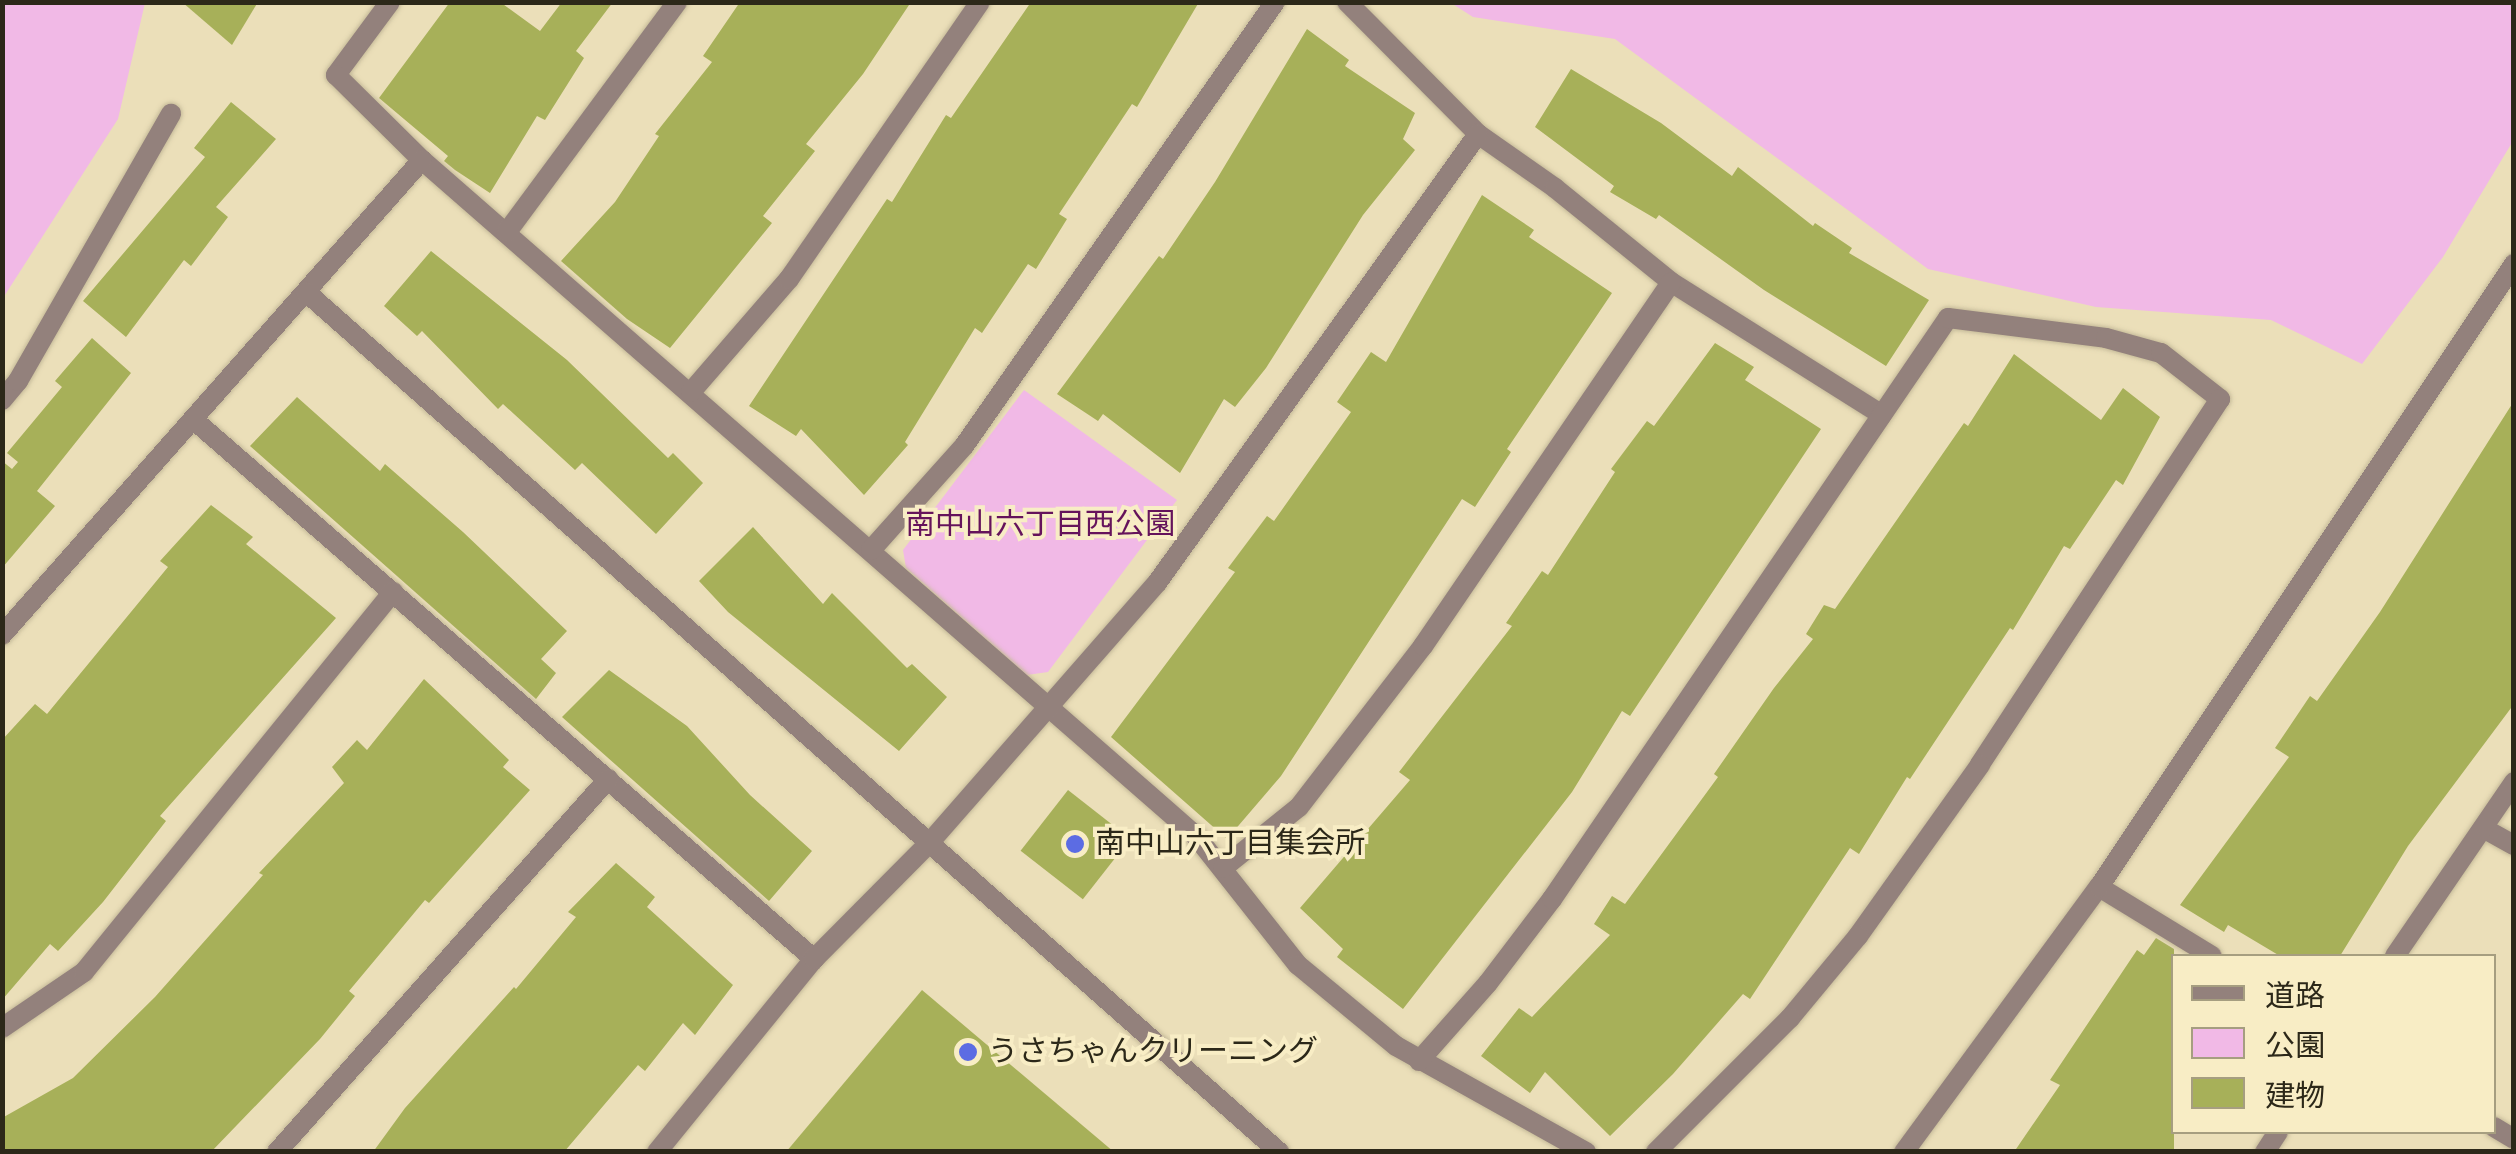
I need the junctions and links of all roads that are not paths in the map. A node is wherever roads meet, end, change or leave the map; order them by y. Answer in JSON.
{"nodes":[{"id":1,"x":390,"y":2,"type":"edge"},
{"id":2,"x":677,"y":2,"type":"edge"},
{"id":3,"x":980,"y":2,"type":"edge"},
{"id":4,"x":1274,"y":2,"type":"edge"},
{"id":5,"x":1346,"y":2,"type":"edge"},
{"id":6,"x":171,"y":114,"type":"dead end"},
{"id":7,"x":1478,"y":134,"type":"junction"},
{"id":8,"x":422,"y":160,"type":"junction"},
{"id":9,"x":507,"y":232,"type":"junction"},
{"id":10,"x":2514,"y":264,"type":"edge"},
{"id":11,"x":1672,"y":282,"type":"junction"},
{"id":12,"x":306,"y":292,"type":"junction"},
{"id":13,"x":691,"y":392,"type":"junction"},
{"id":14,"x":2,"y":400,"type":"edge"},
{"id":15,"x":1882,"y":415,"type":"junction"},
{"id":16,"x":194,"y":420,"type":"junction"},
{"id":17,"x":871,"y":550,"type":"junction"},
{"id":18,"x":393,"y":592,"type":"junction"},
{"id":19,"x":2,"y":634,"type":"edge"},
{"id":20,"x":1050,"y":708,"type":"junction"},
{"id":21,"x":608,"y":779,"type":"junction"},
{"id":22,"x":2514,"y":782,"type":"edge"},
{"id":23,"x":2483,"y":828,"type":"junction"},
{"id":24,"x":930,"y":842,"type":"junction"},
{"id":25,"x":2514,"y":845,"type":"edge"},
{"id":26,"x":1223,"y":868,"type":"junction"},
{"id":27,"x":2099,"y":887,"type":"junction"},
{"id":28,"x":2209,"y":954,"type":"edge"},
{"id":29,"x":2396,"y":954,"type":"edge"},
{"id":30,"x":814,"y":959,"type":"junction"},
{"id":31,"x":2,"y":1028,"type":"edge"},
{"id":32,"x":1419,"y":1061,"type":"junction"},
{"id":33,"x":277,"y":1152,"type":"edge"},
{"id":34,"x":657,"y":1152,"type":"edge"},
{"id":35,"x":1279,"y":1152,"type":"edge"},
{"id":36,"x":1586,"y":1152,"type":"edge"},
{"id":37,"x":1656,"y":1152,"type":"edge"},
{"id":38,"x":1904,"y":1152,"type":"edge"}],
"edges":[{"from":1,"to":8,"type":"street"},
{"from":2,"to":9,"type":"street"},
{"from":3,"to":13,"type":"street"},
{"from":4,"to":17,"type":"street"},
{"from":5,"to":7,"type":"street"},
{"from":6,"to":14,"type":"street"},
{"from":7,"to":11,"type":"street"},
{"from":7,"to":20,"type":"street"},
{"from":8,"to":9,"type":"street"},
{"from":8,"to":12,"type":"street"},
{"from":9,"to":13,"type":"street"},
{"from":10,"to":27,"type":"street"},
{"from":11,"to":15,"type":"street"},
{"from":11,"to":26,"type":"street"},
{"from":12,"to":16,"type":"street"},
{"from":12,"to":24,"type":"street"},
{"from":13,"to":17,"type":"street"},
{"from":15,"to":32,"type":"street"},
{"from":15,"to":37,"type":"street"},
{"from":16,"to":18,"type":"street"},
{"from":16,"to":19,"type":"street"},
{"from":17,"to":20,"type":"street"},
{"from":18,"to":21,"type":"street"},
{"from":18,"to":31,"type":"street"},
{"from":20,"to":24,"type":"street"},
{"from":20,"to":26,"type":"street"},
{"from":21,"to":30,"type":"street"},
{"from":21,"to":33,"type":"street"},
{"from":22,"to":23,"type":"street"},
{"from":23,"to":25,"type":"street"},
{"from":23,"to":29,"type":"street"},
{"from":24,"to":30,"type":"street"},
{"from":24,"to":35,"type":"street"},
{"from":26,"to":32,"type":"street"},
{"from":27,"to":28,"type":"street"},
{"from":27,"to":38,"type":"street"},
{"from":30,"to":34,"type":"street"},
{"from":32,"to":36,"type":"street"}]}
